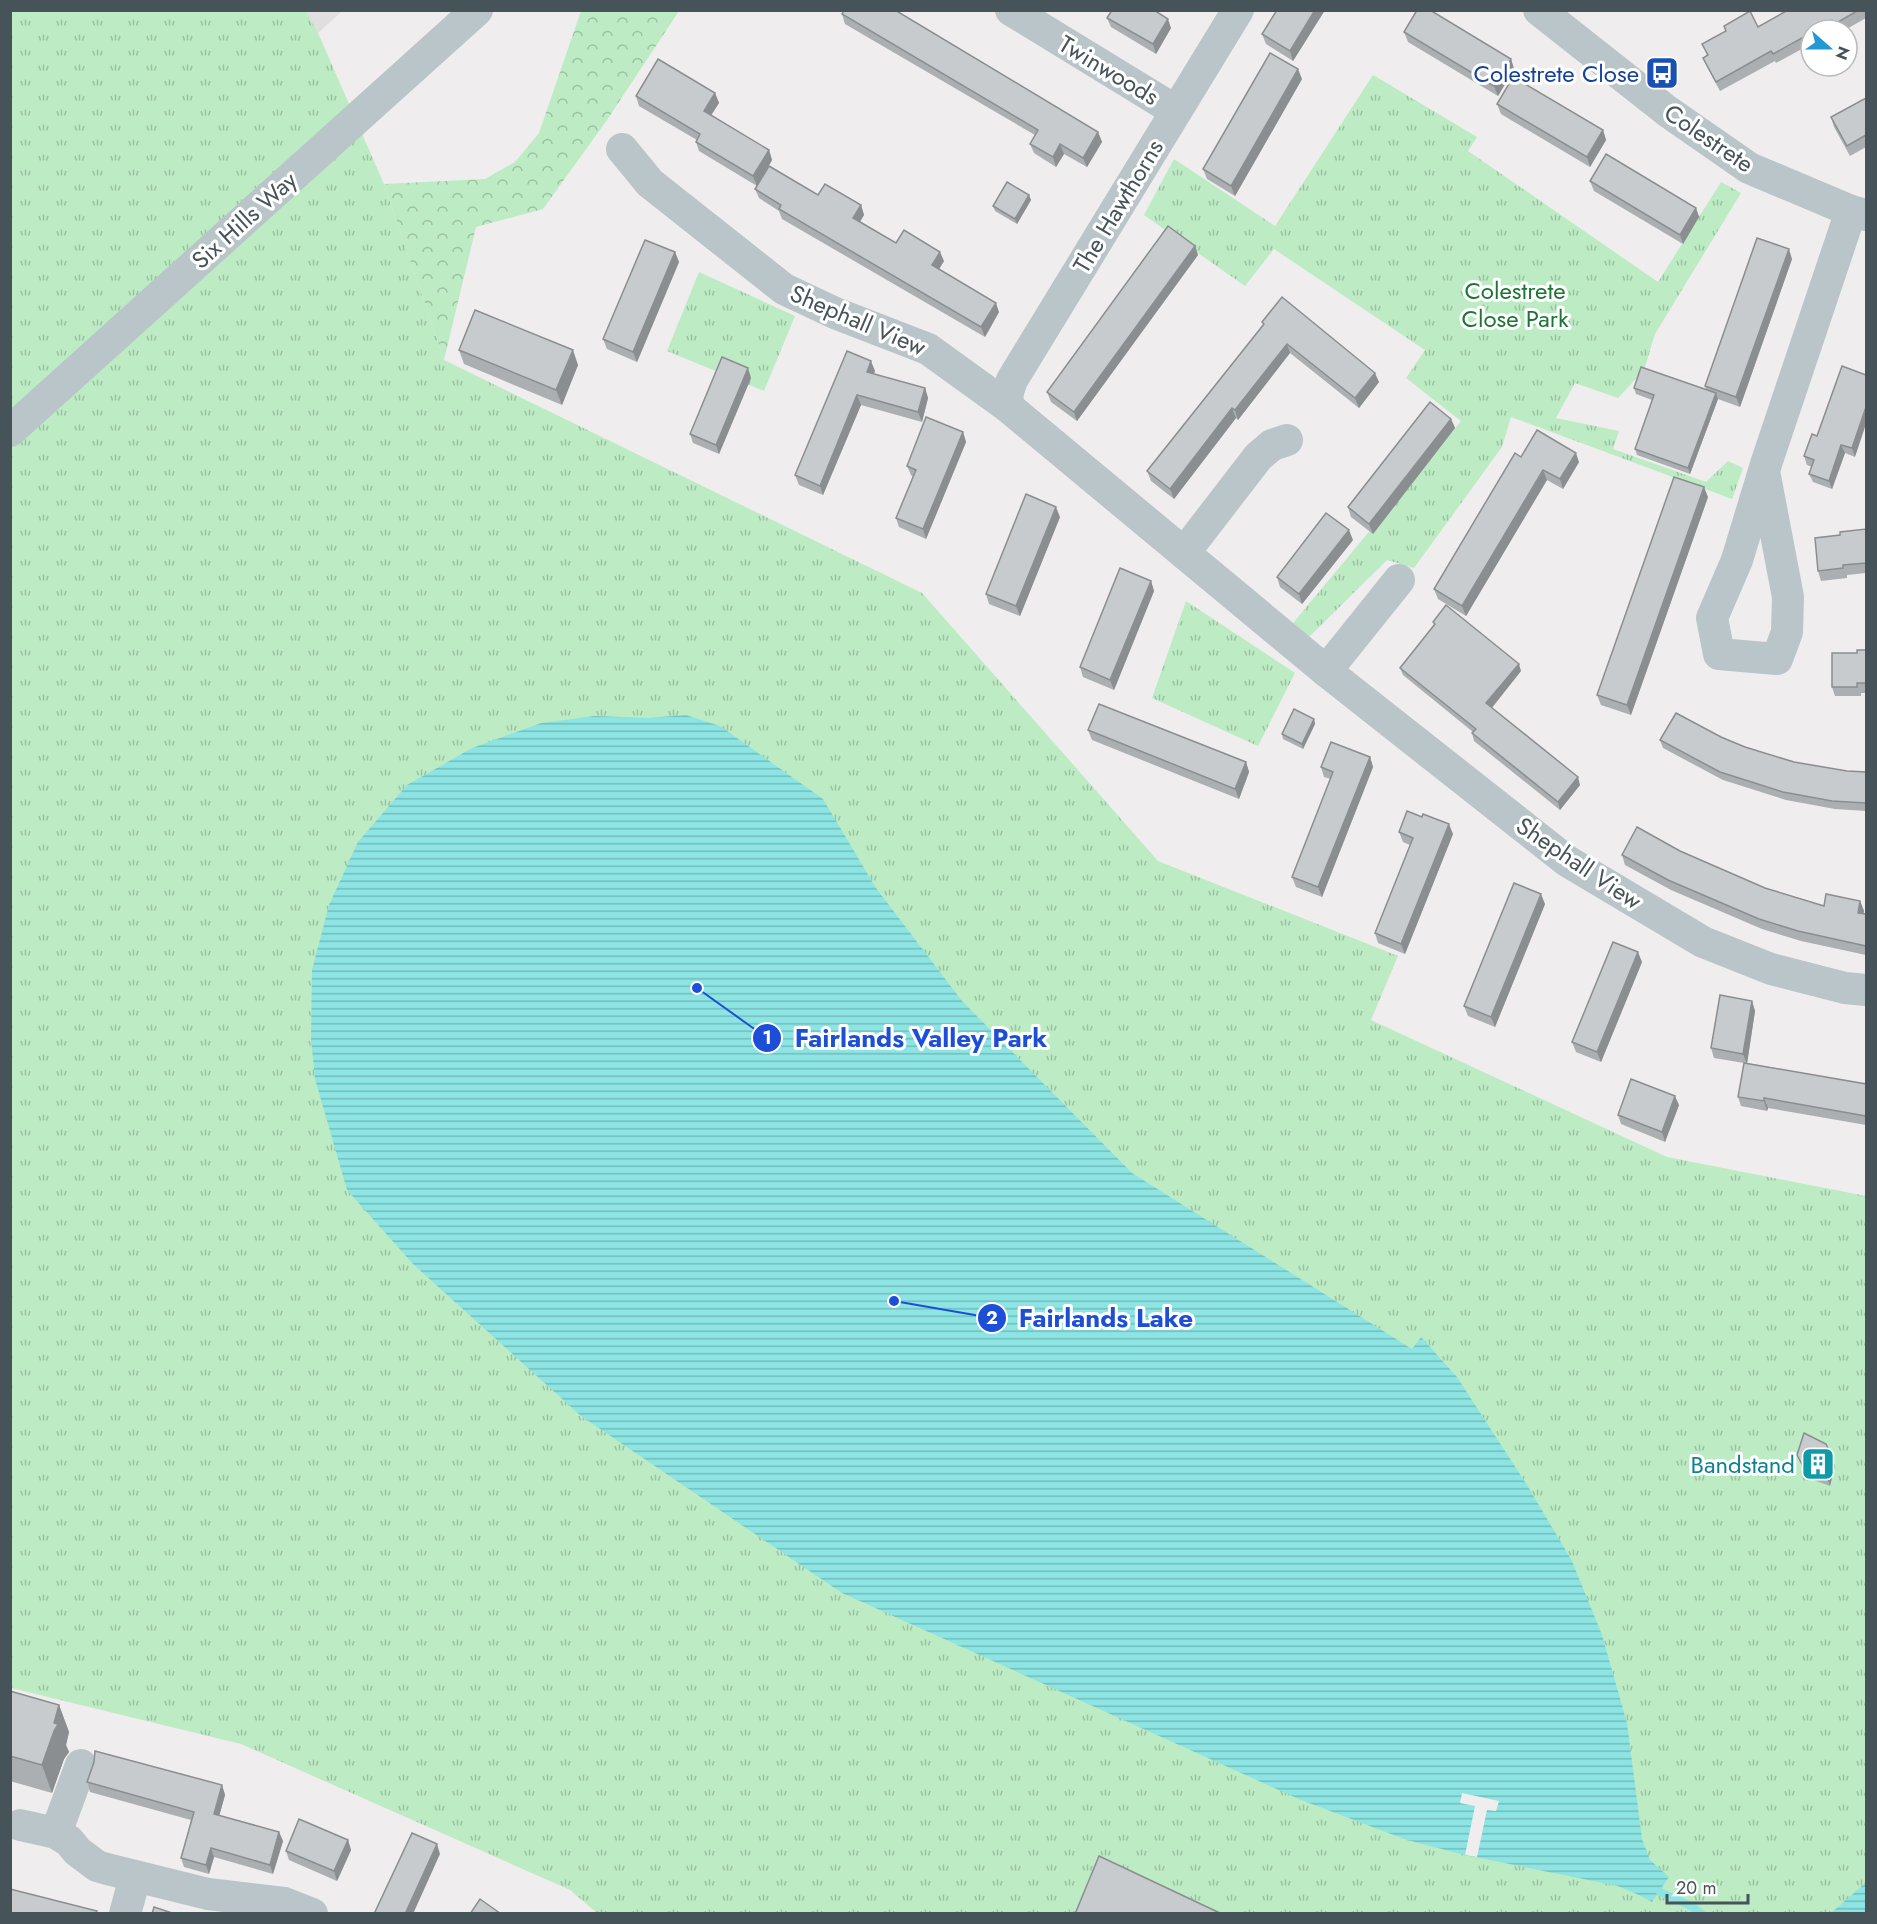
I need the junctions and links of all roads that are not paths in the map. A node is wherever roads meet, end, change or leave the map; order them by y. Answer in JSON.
{"nodes":[{"id":1,"x":477,"y":10,"type":"edge"},
{"id":2,"x":1011,"y":10,"type":"edge"},
{"id":3,"x":1238,"y":10,"type":"edge"},
{"id":4,"x":1539,"y":10,"type":"edge"},
{"id":5,"x":1176,"y":111,"type":"junction"},
{"id":6,"x":622,"y":149,"type":"dead end"},
{"id":7,"x":1859,"y":213,"type":"edge"},
{"id":8,"x":1007,"y":406,"type":"junction"},
{"id":9,"x":10,"y":430,"type":"edge"},
{"id":10,"x":1287,"y":440,"type":"dead end"},
{"id":11,"x":1764,"y":471,"type":"junction"},
{"id":12,"x":1184,"y":553,"type":"junction"},
{"id":13,"x":1399,"y":580,"type":"dead end"},
{"id":14,"x":1326,"y":670,"type":"junction"},
{"id":15,"x":1866,"y":990,"type":"edge"},
{"id":16,"x":81,"y":1765,"type":"dead end"},
{"id":17,"x":20,"y":1825,"type":"dead end"},
{"id":18,"x":56,"y":1833,"type":"junction"},
{"id":19,"x":135,"y":1878,"type":"junction"},
{"id":20,"x":125,"y":1914,"type":"edge"},
{"id":21,"x":312,"y":1914,"type":"edge"}],
"edges":[{"from":1,"to":9,"type":"street","name":"Six Hills Way"},
{"from":2,"to":5,"type":"street","name":"Twinwoods"},
{"from":3,"to":5,"type":"street","name":"The Hawthorns"},
{"from":4,"to":7,"type":"street","name":"Colestrete"},
{"from":5,"to":8,"type":"street","name":"The Hawthorns"},
{"from":6,"to":8,"type":"street","name":"Shephall View"},
{"from":7,"to":11,"type":"street"},
{"from":8,"to":12,"type":"street","name":"Shephall View"},
{"from":10,"to":12,"type":"street"},
{"from":11,"to":11,"type":"street"},
{"from":12,"to":14,"type":"street","name":"Shephall View"},
{"from":13,"to":14,"type":"street"},
{"from":14,"to":15,"type":"street","name":"Shephall View"},
{"from":16,"to":18,"type":"street"},
{"from":17,"to":18,"type":"street"},
{"from":18,"to":19,"type":"street"},
{"from":19,"to":20,"type":"street"},
{"from":19,"to":21,"type":"street"}]}
